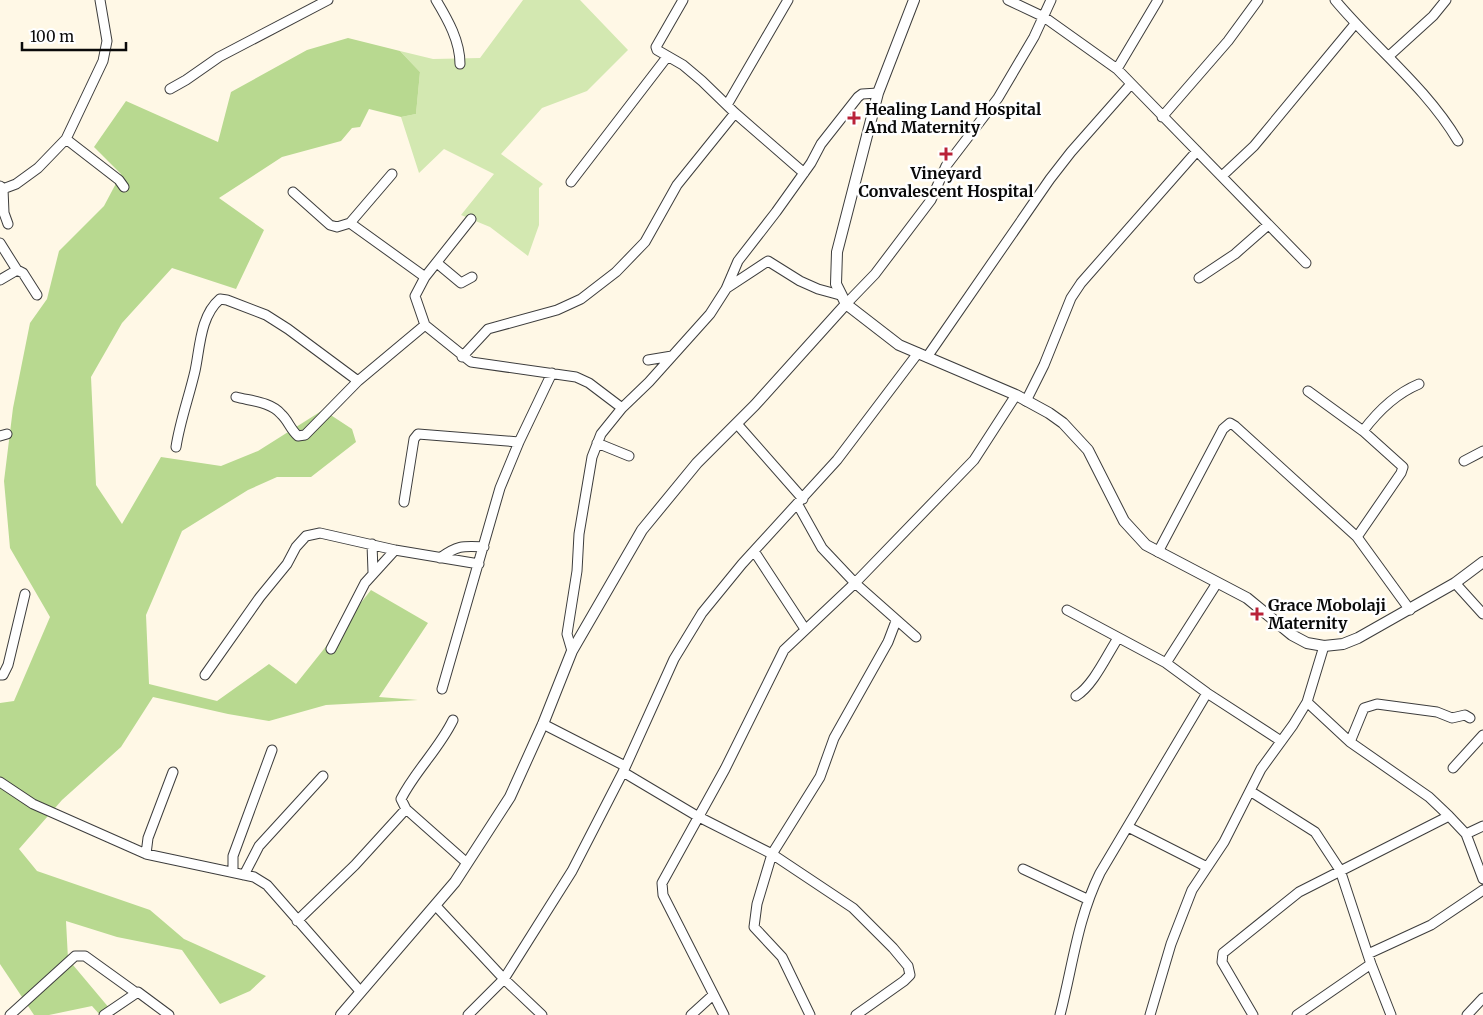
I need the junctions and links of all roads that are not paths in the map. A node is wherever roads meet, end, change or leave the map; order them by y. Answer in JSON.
{"nodes":[{"id":1,"x":100,"y":0,"type":"edge"},
{"id":2,"x":328,"y":0,"type":"edge"},
{"id":3,"x":436,"y":0,"type":"edge"},
{"id":4,"x":683,"y":0,"type":"edge"},
{"id":5,"x":788,"y":0,"type":"edge"},
{"id":6,"x":914,"y":0,"type":"edge"},
{"id":7,"x":1008,"y":0,"type":"edge"},
{"id":8,"x":1051,"y":0,"type":"edge"},
{"id":9,"x":1158,"y":0,"type":"edge"},
{"id":10,"x":1258,"y":0,"type":"edge"},
{"id":11,"x":1335,"y":0,"type":"edge"},
{"id":12,"x":1446,"y":0,"type":"edge"},
{"id":13,"x":1044,"y":17,"type":"junction"},
{"id":14,"x":1355,"y":24,"type":"junction"},
{"id":15,"x":1388,"y":56,"type":"junction"},
{"id":16,"x":667,"y":57,"type":"junction"},
{"id":17,"x":460,"y":64,"type":"dead end"},
{"id":18,"x":1117,"y":69,"type":"junction"},
{"id":19,"x":1131,"y":84,"type":"junction"},
{"id":20,"x":170,"y":89,"type":"dead end"},
{"id":21,"x":878,"y":93,"type":"junction"},
{"id":22,"x":726,"y":105,"type":"junction"},
{"id":23,"x":735,"y":113,"type":"junction"},
{"id":24,"x":1162,"y":117,"type":"junction"},
{"id":25,"x":66,"y":139,"type":"junction"},
{"id":26,"x":1458,"y":142,"type":"dead end"},
{"id":27,"x":1197,"y":151,"type":"junction"},
{"id":28,"x":804,"y":173,"type":"junction"},
{"id":29,"x":392,"y":174,"type":"dead end"},
{"id":30,"x":1222,"y":176,"type":"junction"},
{"id":31,"x":570,"y":182,"type":"dead end"},
{"id":32,"x":124,"y":187,"type":"dead end"},
{"id":33,"x":1,"y":188,"type":"edge"},
{"id":34,"x":293,"y":192,"type":"dead end"},
{"id":35,"x":471,"y":219,"type":"dead end"},
{"id":36,"x":8,"y":224,"type":"dead end"},
{"id":37,"x":350,"y":224,"type":"junction"},
{"id":38,"x":1268,"y":225,"type":"junction"},
{"id":39,"x":0,"y":243,"type":"edge"},
{"id":40,"x":437,"y":263,"type":"junction"},
{"id":41,"x":1306,"y":263,"type":"dead end"},
{"id":42,"x":17,"y":270,"type":"junction"},
{"id":43,"x":425,"y":277,"type":"junction"},
{"id":44,"x":472,"y":277,"type":"dead end"},
{"id":45,"x":1199,"y":278,"type":"dead end"},
{"id":46,"x":0,"y":280,"type":"edge"},
{"id":47,"x":726,"y":289,"type":"junction"},
{"id":48,"x":37,"y":295,"type":"dead end"},
{"id":49,"x":843,"y":300,"type":"junction"},
{"id":50,"x":425,"y":324,"type":"junction"},
{"id":51,"x":923,"y":355,"type":"junction"},
{"id":52,"x":672,"y":356,"type":"junction"},
{"id":53,"x":462,"y":357,"type":"junction"},
{"id":54,"x":648,"y":360,"type":"dead end"},
{"id":55,"x":552,"y":373,"type":"junction"},
{"id":56,"x":358,"y":381,"type":"junction"},
{"id":57,"x":1419,"y":384,"type":"dead end"},
{"id":58,"x":1308,"y":391,"type":"dead end"},
{"id":59,"x":1016,"y":395,"type":"junction"},
{"id":60,"x":236,"y":397,"type":"dead end"},
{"id":61,"x":1026,"y":401,"type":"junction"},
{"id":62,"x":622,"y":408,"type":"junction"},
{"id":63,"x":738,"y":424,"type":"junction"},
{"id":64,"x":1363,"y":431,"type":"junction"},
{"id":65,"x":519,"y":442,"type":"junction"},
{"id":66,"x":597,"y":443,"type":"junction"},
{"id":67,"x":176,"y":447,"type":"dead end"},
{"id":68,"x":1483,"y":451,"type":"edge"},
{"id":69,"x":629,"y":456,"type":"dead end"},
{"id":70,"x":1464,"y":461,"type":"dead end"},
{"id":71,"x":404,"y":502,"type":"dead end"},
{"id":72,"x":801,"y":502,"type":"junction"},
{"id":73,"x":1357,"y":537,"type":"junction"},
{"id":74,"x":372,"y":544,"type":"junction"},
{"id":75,"x":484,"y":547,"type":"junction"},
{"id":76,"x":394,"y":550,"type":"junction"},
{"id":77,"x":754,"y":551,"type":"junction"},
{"id":78,"x":1158,"y":552,"type":"junction"},
{"id":79,"x":440,"y":558,"type":"junction"},
{"id":80,"x":1483,"y":562,"type":"edge"},
{"id":81,"x":479,"y":564,"type":"junction"},
{"id":82,"x":373,"y":572,"type":"junction"},
{"id":83,"x":855,"y":583,"type":"junction"},
{"id":84,"x":1217,"y":583,"type":"junction"},
{"id":85,"x":1455,"y":583,"type":"junction"},
{"id":86,"x":25,"y":594,"type":"dead end"},
{"id":87,"x":1067,"y":610,"type":"dead end"},
{"id":88,"x":1410,"y":610,"type":"junction"},
{"id":89,"x":1483,"y":614,"type":"edge"},
{"id":90,"x":896,"y":621,"type":"junction"},
{"id":91,"x":805,"y":629,"type":"junction"},
{"id":92,"x":916,"y":637,"type":"dead end"},
{"id":93,"x":1118,"y":638,"type":"junction"},
{"id":94,"x":1324,"y":646,"type":"junction"},
{"id":95,"x":330,"y":649,"type":"dead end"},
{"id":96,"x":572,"y":651,"type":"junction"},
{"id":97,"x":1166,"y":663,"type":"junction"},
{"id":98,"x":0,"y":675,"type":"edge"},
{"id":99,"x":205,"y":675,"type":"dead end"},
{"id":100,"x":442,"y":689,"type":"dead end"},
{"id":101,"x":1207,"y":693,"type":"junction"},
{"id":102,"x":1076,"y":696,"type":"dead end"},
{"id":103,"x":1307,"y":702,"type":"junction"},
{"id":104,"x":1470,"y":718,"type":"dead end"},
{"id":105,"x":453,"y":720,"type":"dead end"},
{"id":106,"x":544,"y":724,"type":"junction"},
{"id":107,"x":1483,"y":735,"type":"edge"},
{"id":108,"x":1280,"y":741,"type":"junction"},
{"id":109,"x":1350,"y":742,"type":"junction"},
{"id":110,"x":272,"y":750,"type":"dead end"},
{"id":111,"x":1453,"y":768,"type":"dead end"},
{"id":112,"x":624,"y":769,"type":"junction"},
{"id":113,"x":172,"y":772,"type":"dead end"},
{"id":114,"x":323,"y":776,"type":"dead end"},
{"id":115,"x":0,"y":782,"type":"edge"},
{"id":116,"x":1250,"y":791,"type":"junction"},
{"id":117,"x":406,"y":809,"type":"junction"},
{"id":118,"x":697,"y":816,"type":"junction"},
{"id":119,"x":1449,"y":816,"type":"junction"},
{"id":120,"x":1483,"y":826,"type":"edge"},
{"id":121,"x":1128,"y":827,"type":"junction"},
{"id":122,"x":1466,"y":834,"type":"junction"},
{"id":123,"x":146,"y":854,"type":"junction"},
{"id":124,"x":772,"y":854,"type":"junction"},
{"id":125,"x":467,"y":864,"type":"junction"},
{"id":126,"x":1207,"y":867,"type":"junction"},
{"id":127,"x":1023,"y":869,"type":"dead end"},
{"id":128,"x":1340,"y":870,"type":"junction"},
{"id":129,"x":234,"y":871,"type":"junction"},
{"id":130,"x":244,"y":875,"type":"junction"},
{"id":131,"x":1483,"y":879,"type":"edge"},
{"id":132,"x":1483,"y":890,"type":"edge"},
{"id":133,"x":1088,"y":899,"type":"junction"},
{"id":134,"x":436,"y":906,"type":"junction"},
{"id":135,"x":298,"y":920,"type":"junction"},
{"id":136,"x":1368,"y":954,"type":"junction"},
{"id":137,"x":1371,"y":964,"type":"junction"},
{"id":138,"x":504,"y":979,"type":"junction"},
{"id":139,"x":135,"y":992,"type":"junction"},
{"id":140,"x":360,"y":992,"type":"junction"},
{"id":141,"x":713,"y":995,"type":"junction"},
{"id":142,"x":1483,"y":998,"type":"edge"},
{"id":143,"x":10,"y":1015,"type":"edge"},
{"id":144,"x":104,"y":1015,"type":"edge"},
{"id":145,"x":169,"y":1015,"type":"edge"},
{"id":146,"x":341,"y":1015,"type":"edge"},
{"id":147,"x":468,"y":1015,"type":"edge"},
{"id":148,"x":542,"y":1015,"type":"edge"},
{"id":149,"x":691,"y":1015,"type":"edge"},
{"id":150,"x":724,"y":1015,"type":"edge"},
{"id":151,"x":810,"y":1015,"type":"edge"},
{"id":152,"x":856,"y":1015,"type":"edge"},
{"id":153,"x":1060,"y":1015,"type":"edge"},
{"id":154,"x":1150,"y":1015,"type":"edge"},
{"id":155,"x":1253,"y":1015,"type":"edge"},
{"id":156,"x":1297,"y":1015,"type":"edge"},
{"id":157,"x":1391,"y":1015,"type":"edge"},
{"id":158,"x":1466,"y":1015,"type":"edge"}],
"edges":[{"from":1,"to":25,"type":"street"},
{"from":2,"to":20,"type":"street"},
{"from":3,"to":17,"type":"street"},
{"from":4,"to":16,"type":"street"},
{"from":5,"to":22,"type":"street"},
{"from":6,"to":21,"type":"street"},
{"from":7,"to":13,"type":"street"},
{"from":8,"to":13,"type":"street"},
{"from":9,"to":18,"type":"street"},
{"from":10,"to":24,"type":"street"},
{"from":11,"to":14,"type":"street"},
{"from":12,"to":15,"type":"street"},
{"from":13,"to":18,"type":"street"},
{"from":13,"to":49,"type":"street"},
{"from":14,"to":15,"type":"street"},
{"from":14,"to":30,"type":"street"},
{"from":15,"to":26,"type":"street"},
{"from":16,"to":22,"type":"street"},
{"from":16,"to":31,"type":"street"},
{"from":18,"to":19,"type":"street"},
{"from":19,"to":24,"type":"street"},
{"from":19,"to":51,"type":"street"},
{"from":21,"to":28,"type":"street"},
{"from":21,"to":49,"type":"street"},
{"from":22,"to":23,"type":"street"},
{"from":23,"to":28,"type":"street"},
{"from":23,"to":53,"type":"street"},
{"from":24,"to":27,"type":"street"},
{"from":25,"to":32,"type":"street"},
{"from":25,"to":33,"type":"street"},
{"from":27,"to":30,"type":"street"},
{"from":27,"to":61,"type":"street"},
{"from":28,"to":47,"type":"street"},
{"from":29,"to":37,"type":"street"},
{"from":30,"to":38,"type":"street"},
{"from":33,"to":36,"type":"street"},
{"from":34,"to":37,"type":"street"},
{"from":35,"to":40,"type":"street"},
{"from":37,"to":43,"type":"street"},
{"from":38,"to":41,"type":"street"},
{"from":38,"to":45,"type":"street"},
{"from":39,"to":42,"type":"street"},
{"from":40,"to":43,"type":"street"},
{"from":40,"to":44,"type":"street"},
{"from":42,"to":46,"type":"street"},
{"from":42,"to":48,"type":"street"},
{"from":43,"to":50,"type":"street"},
{"from":47,"to":49,"type":"street"},
{"from":47,"to":52,"type":"street"},
{"from":49,"to":51,"type":"street"},
{"from":49,"to":63,"type":"street"},
{"from":50,"to":53,"type":"street"},
{"from":50,"to":56,"type":"street"},
{"from":51,"to":59,"type":"street"},
{"from":51,"to":72,"type":"street"},
{"from":52,"to":54,"type":"street"},
{"from":52,"to":62,"type":"street"},
{"from":53,"to":55,"type":"street"},
{"from":55,"to":62,"type":"street"},
{"from":55,"to":65,"type":"street"},
{"from":56,"to":60,"type":"street"},
{"from":56,"to":67,"type":"street"},
{"from":57,"to":64,"type":"street"},
{"from":58,"to":64,"type":"street"},
{"from":59,"to":61,"type":"street"},
{"from":59,"to":83,"type":"street"},
{"from":61,"to":78,"type":"street"},
{"from":62,"to":66,"type":"street"},
{"from":63,"to":72,"type":"street"},
{"from":63,"to":96,"type":"street"},
{"from":64,"to":73,"type":"street"},
{"from":65,"to":71,"type":"street"},
{"from":65,"to":75,"type":"street"},
{"from":66,"to":69,"type":"street"},
{"from":66,"to":96,"type":"street"},
{"from":68,"to":70,"type":"street"},
{"from":72,"to":77,"type":"street"},
{"from":72,"to":83,"type":"street"},
{"from":73,"to":78,"type":"street"},
{"from":73,"to":88,"type":"street"},
{"from":74,"to":76,"type":"street"},
{"from":74,"to":82,"type":"street"},
{"from":74,"to":99,"type":"street"},
{"from":75,"to":79,"type":"street"},
{"from":75,"to":81,"type":"street"},
{"from":76,"to":79,"type":"street"},
{"from":76,"to":82,"type":"street"},
{"from":77,"to":91,"type":"street"},
{"from":77,"to":112,"type":"street"},
{"from":78,"to":84,"type":"street"},
{"from":79,"to":81,"type":"street"},
{"from":80,"to":85,"type":"street"},
{"from":81,"to":100,"type":"street"},
{"from":82,"to":95,"type":"street"},
{"from":83,"to":90,"type":"street"},
{"from":83,"to":91,"type":"street"},
{"from":84,"to":94,"type":"street"},
{"from":84,"to":97,"type":"street"},
{"from":85,"to":88,"type":"street"},
{"from":85,"to":89,"type":"street"},
{"from":86,"to":98,"type":"street"},
{"from":87,"to":93,"type":"street"},
{"from":88,"to":94,"type":"street"},
{"from":90,"to":92,"type":"street"},
{"from":90,"to":124,"type":"street"},
{"from":91,"to":118,"type":"street"},
{"from":93,"to":97,"type":"street"},
{"from":93,"to":102,"type":"street"},
{"from":94,"to":103,"type":"street"},
{"from":96,"to":106,"type":"street"},
{"from":97,"to":101,"type":"street"},
{"from":101,"to":108,"type":"street"},
{"from":101,"to":121,"type":"street"},
{"from":103,"to":108,"type":"street"},
{"from":103,"to":109,"type":"street"},
{"from":104,"to":109,"type":"street"},
{"from":105,"to":117,"type":"street"},
{"from":106,"to":112,"type":"street"},
{"from":106,"to":125,"type":"street"},
{"from":107,"to":111,"type":"street"},
{"from":108,"to":116,"type":"street"},
{"from":109,"to":119,"type":"street"},
{"from":110,"to":129,"type":"street"},
{"from":112,"to":118,"type":"street"},
{"from":112,"to":138,"type":"street"},
{"from":113,"to":123,"type":"street"},
{"from":114,"to":130,"type":"street"},
{"from":115,"to":123,"type":"street"},
{"from":116,"to":126,"type":"street"},
{"from":116,"to":128,"type":"street"},
{"from":117,"to":125,"type":"street"},
{"from":117,"to":135,"type":"street"},
{"from":118,"to":124,"type":"street"},
{"from":118,"to":141,"type":"street"},
{"from":119,"to":122,"type":"street"},
{"from":119,"to":128,"type":"street"},
{"from":120,"to":122,"type":"street"},
{"from":121,"to":126,"type":"street"},
{"from":121,"to":133,"type":"street"},
{"from":122,"to":131,"type":"street"},
{"from":123,"to":129,"type":"street"},
{"from":124,"to":151,"type":"street"},
{"from":124,"to":152,"type":"street"},
{"from":125,"to":134,"type":"street"},
{"from":126,"to":154,"type":"street"},
{"from":127,"to":133,"type":"street"},
{"from":128,"to":136,"type":"street"},
{"from":128,"to":155,"type":"street"},
{"from":129,"to":130,"type":"street"},
{"from":130,"to":135,"type":"street"},
{"from":132,"to":136,"type":"street"},
{"from":133,"to":153,"type":"street"},
{"from":134,"to":138,"type":"street"},
{"from":134,"to":140,"type":"street"},
{"from":135,"to":140,"type":"street"},
{"from":136,"to":137,"type":"street"},
{"from":137,"to":156,"type":"street"},
{"from":137,"to":157,"type":"street"},
{"from":138,"to":147,"type":"street"},
{"from":138,"to":148,"type":"street"},
{"from":139,"to":143,"type":"street"},
{"from":139,"to":144,"type":"street"},
{"from":139,"to":145,"type":"street"},
{"from":140,"to":146,"type":"street"},
{"from":141,"to":149,"type":"street"},
{"from":141,"to":150,"type":"street"},
{"from":142,"to":158,"type":"street"}]}
